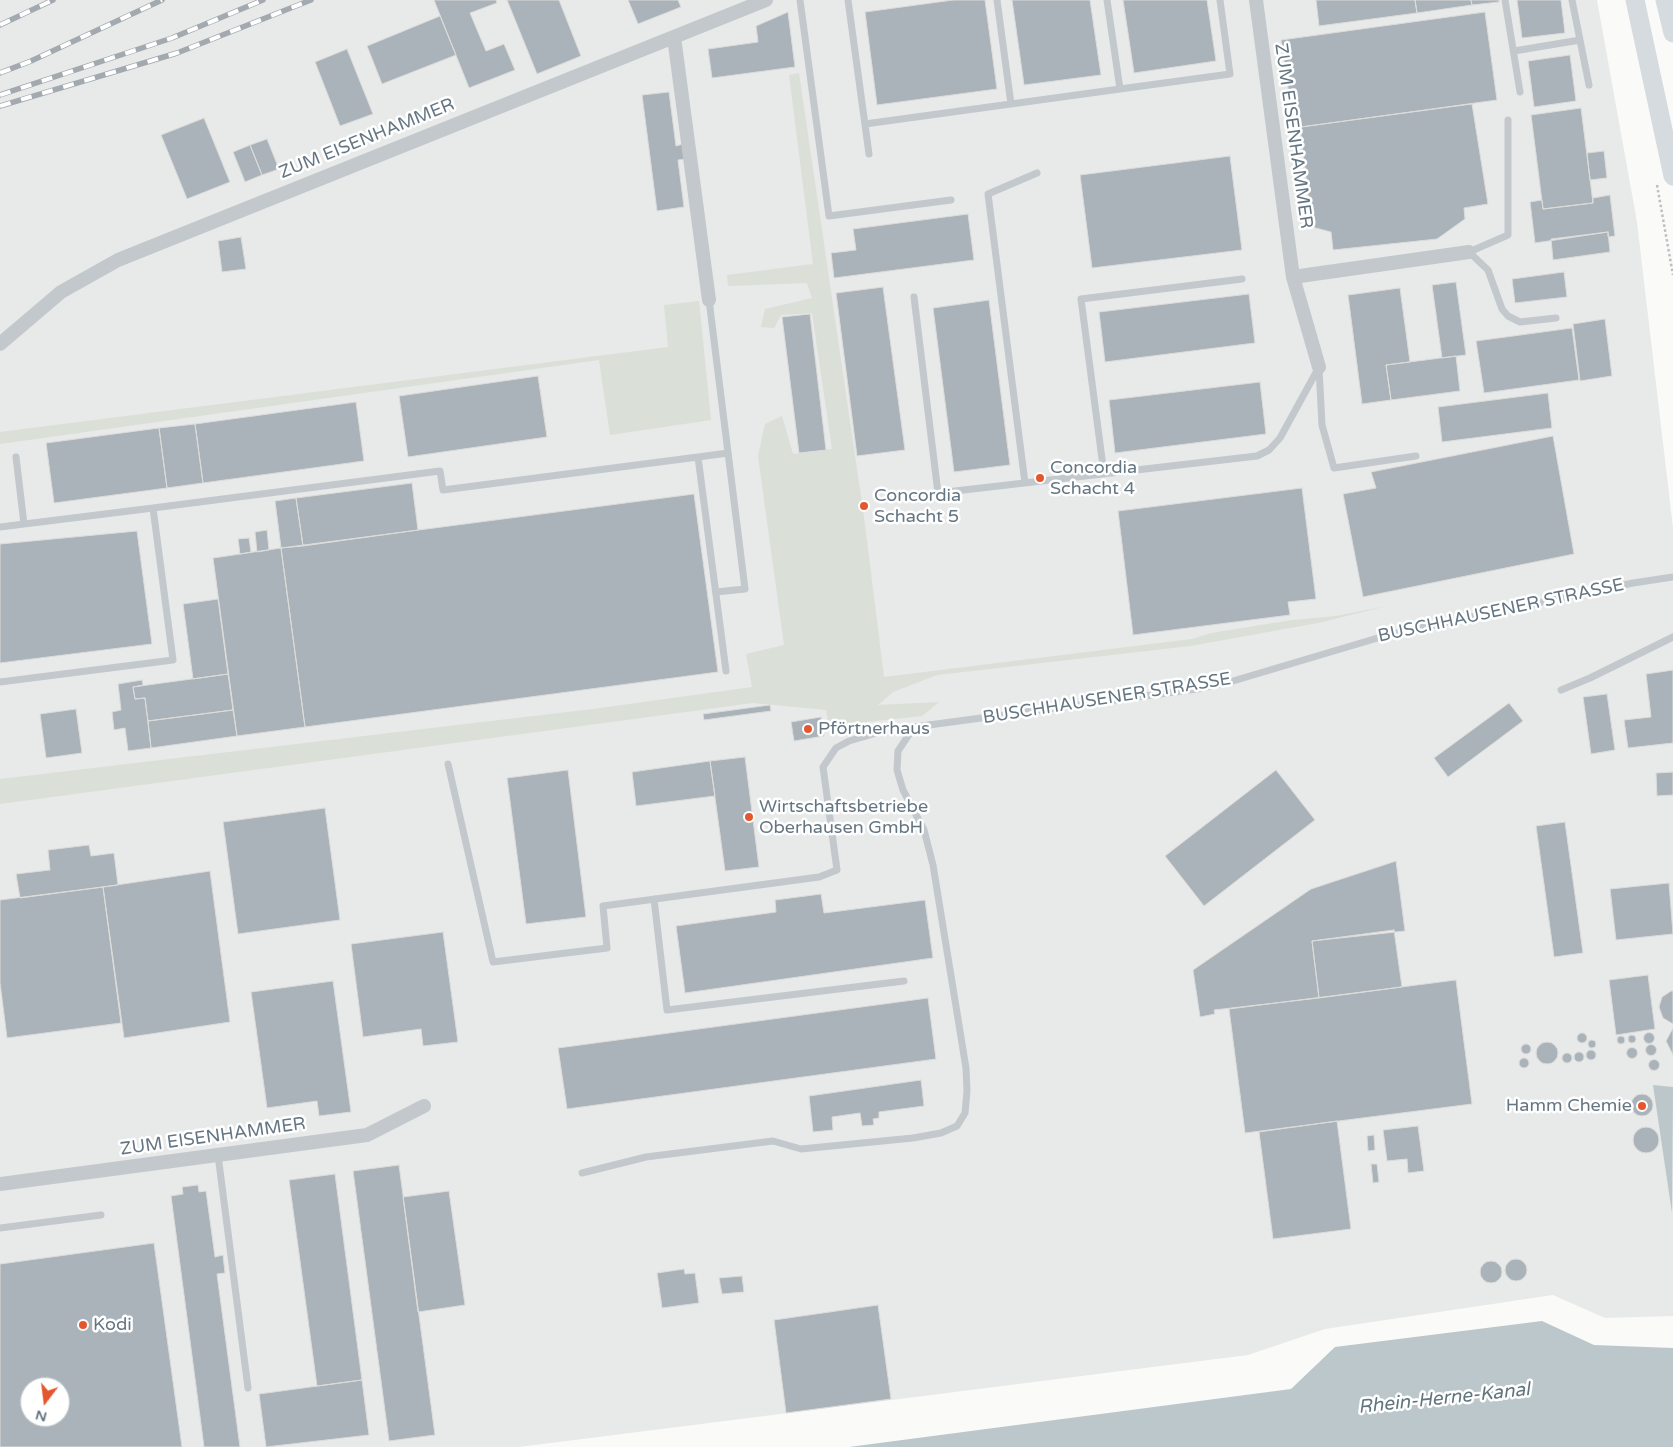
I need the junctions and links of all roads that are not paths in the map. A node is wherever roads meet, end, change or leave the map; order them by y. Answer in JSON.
{"nodes":[{"id":1,"x":766,"y":0,"type":"edge"},
{"id":2,"x":800,"y":0,"type":"edge"},
{"id":3,"x":848,"y":0,"type":"edge"},
{"id":4,"x":997,"y":0,"type":"edge"},
{"id":5,"x":1107,"y":0,"type":"edge"},
{"id":6,"x":1220,"y":0,"type":"edge"},
{"id":7,"x":1256,"y":0,"type":"edge"},
{"id":8,"x":1505,"y":0,"type":"edge"},
{"id":9,"x":1572,"y":0,"type":"edge"},
{"id":10,"x":1635,"y":0,"type":"edge"},
{"id":11,"x":1665,"y":0,"type":"edge"},
{"id":12,"x":1673,"y":33,"type":"edge"},
{"id":13,"x":674,"y":37,"type":"junction"},
{"id":14,"x":1580,"y":40,"type":"junction"},
{"id":15,"x":1514,"y":51,"type":"junction"},
{"id":16,"x":1589,"y":85,"type":"dead end"},
{"id":17,"x":1120,"y":89,"type":"junction"},
{"id":18,"x":1520,"y":92,"type":"dead end"},
{"id":19,"x":1011,"y":104,"type":"junction"},
{"id":20,"x":1508,"y":120,"type":"dead end"},
{"id":21,"x":865,"y":124,"type":"junction"},
{"id":22,"x":869,"y":154,"type":"dead end"},
{"id":23,"x":1037,"y":173,"type":"dead end"},
{"id":24,"x":1673,"y":176,"type":"edge"},
{"id":25,"x":951,"y":200,"type":"dead end"},
{"id":26,"x":1469,"y":252,"type":"junction"},
{"id":27,"x":1293,"y":277,"type":"junction"},
{"id":28,"x":1242,"y":279,"type":"dead end"},
{"id":29,"x":914,"y":297,"type":"dead end"},
{"id":30,"x":709,"y":300,"type":"joint"},
{"id":31,"x":1556,"y":318,"type":"dead end"},
{"id":32,"x":0,"y":344,"type":"edge"},
{"id":33,"x":1319,"y":367,"type":"junction"},
{"id":34,"x":728,"y":453,"type":"junction"},
{"id":35,"x":1416,"y":456,"type":"dead end"},
{"id":36,"x":16,"y":457,"type":"dead end"},
{"id":37,"x":698,"y":457,"type":"junction"},
{"id":38,"x":1104,"y":474,"type":"junction"},
{"id":39,"x":1025,"y":483,"type":"junction"},
{"id":40,"x":153,"y":508,"type":"junction"},
{"id":41,"x":24,"y":524,"type":"junction"},
{"id":42,"x":0,"y":527,"type":"edge"},
{"id":43,"x":1673,"y":577,"type":"edge"},
{"id":44,"x":716,"y":592,"type":"junction"},
{"id":45,"x":1673,"y":637,"type":"edge"},
{"id":46,"x":726,"y":672,"type":"dead end"},
{"id":47,"x":0,"y":682,"type":"edge"},
{"id":48,"x":1561,"y":690,"type":"dead end"},
{"id":49,"x":914,"y":727,"type":"junction"},
{"id":50,"x":448,"y":764,"type":"dead end"},
{"id":51,"x":654,"y":900,"type":"junction"},
{"id":52,"x":904,"y":980,"type":"dead end"},
{"id":53,"x":424,"y":1106,"type":"dead end"},
{"id":54,"x":218,"y":1155,"type":"junction"},
{"id":55,"x":582,"y":1173,"type":"dead end"},
{"id":56,"x":0,"y":1184,"type":"edge"},
{"id":57,"x":101,"y":1215,"type":"dead end"},
{"id":58,"x":0,"y":1228,"type":"edge"},
{"id":59,"x":248,"y":1388,"type":"dead end"}],
"edges":[{"from":1,"to":13,"type":"street","name":"ZUM EISENHAMMER"},
{"from":2,"to":25,"type":"lane"},
{"from":3,"to":21,"type":"lane"},
{"from":4,"to":19,"type":"lane"},
{"from":5,"to":17,"type":"lane"},
{"from":6,"to":17,"type":"lane"},
{"from":7,"to":27,"type":"street","name":"ZUM EISENHAMMER"},
{"from":8,"to":15,"type":"lane"},
{"from":9,"to":14,"type":"lane"},
{"from":10,"to":24,"type":"main road"},
{"from":11,"to":12,"type":"main road"},
{"from":13,"to":30,"type":"street"},
{"from":13,"to":32,"type":"street","name":"ZUM EISENHAMMER"},
{"from":14,"to":15,"type":"lane"},
{"from":14,"to":16,"type":"lane"},
{"from":15,"to":18,"type":"lane"},
{"from":17,"to":19,"type":"lane"},
{"from":19,"to":21,"type":"lane"},
{"from":20,"to":26,"type":"lane"},
{"from":21,"to":22,"type":"lane"},
{"from":23,"to":39,"type":"lane"},
{"from":26,"to":27,"type":"street"},
{"from":26,"to":31,"type":"lane"},
{"from":27,"to":33,"type":"street","name":"ZUM EISENHAMMER"},
{"from":28,"to":38,"type":"lane"},
{"from":29,"to":39,"type":"lane"},
{"from":30,"to":34,"type":"lane"},
{"from":33,"to":35,"type":"lane"},
{"from":33,"to":38,"type":"lane"},
{"from":34,"to":37,"type":"lane"},
{"from":34,"to":44,"type":"lane"},
{"from":36,"to":41,"type":"lane"},
{"from":37,"to":40,"type":"lane"},
{"from":37,"to":44,"type":"lane"},
{"from":38,"to":39,"type":"lane"},
{"from":40,"to":41,"type":"lane"},
{"from":40,"to":47,"type":"lane"},
{"from":41,"to":42,"type":"lane"},
{"from":43,"to":49,"type":"lane","name":"BUSCHHAUSENER STRASSE"},
{"from":44,"to":46,"type":"lane"},
{"from":45,"to":48,"type":"lane"},
{"from":49,"to":51,"type":"lane","name":"BUSCHHAUSENER STRASSE"},
{"from":49,"to":55,"type":"lane"},
{"from":50,"to":51,"type":"lane"},
{"from":51,"to":52,"type":"lane"},
{"from":53,"to":54,"type":"street","name":"ZUM EISENHAMMER"},
{"from":54,"to":56,"type":"street","name":"ZUM EISENHAMMER"},
{"from":54,"to":59,"type":"lane"},
{"from":57,"to":58,"type":"lane"}]}
